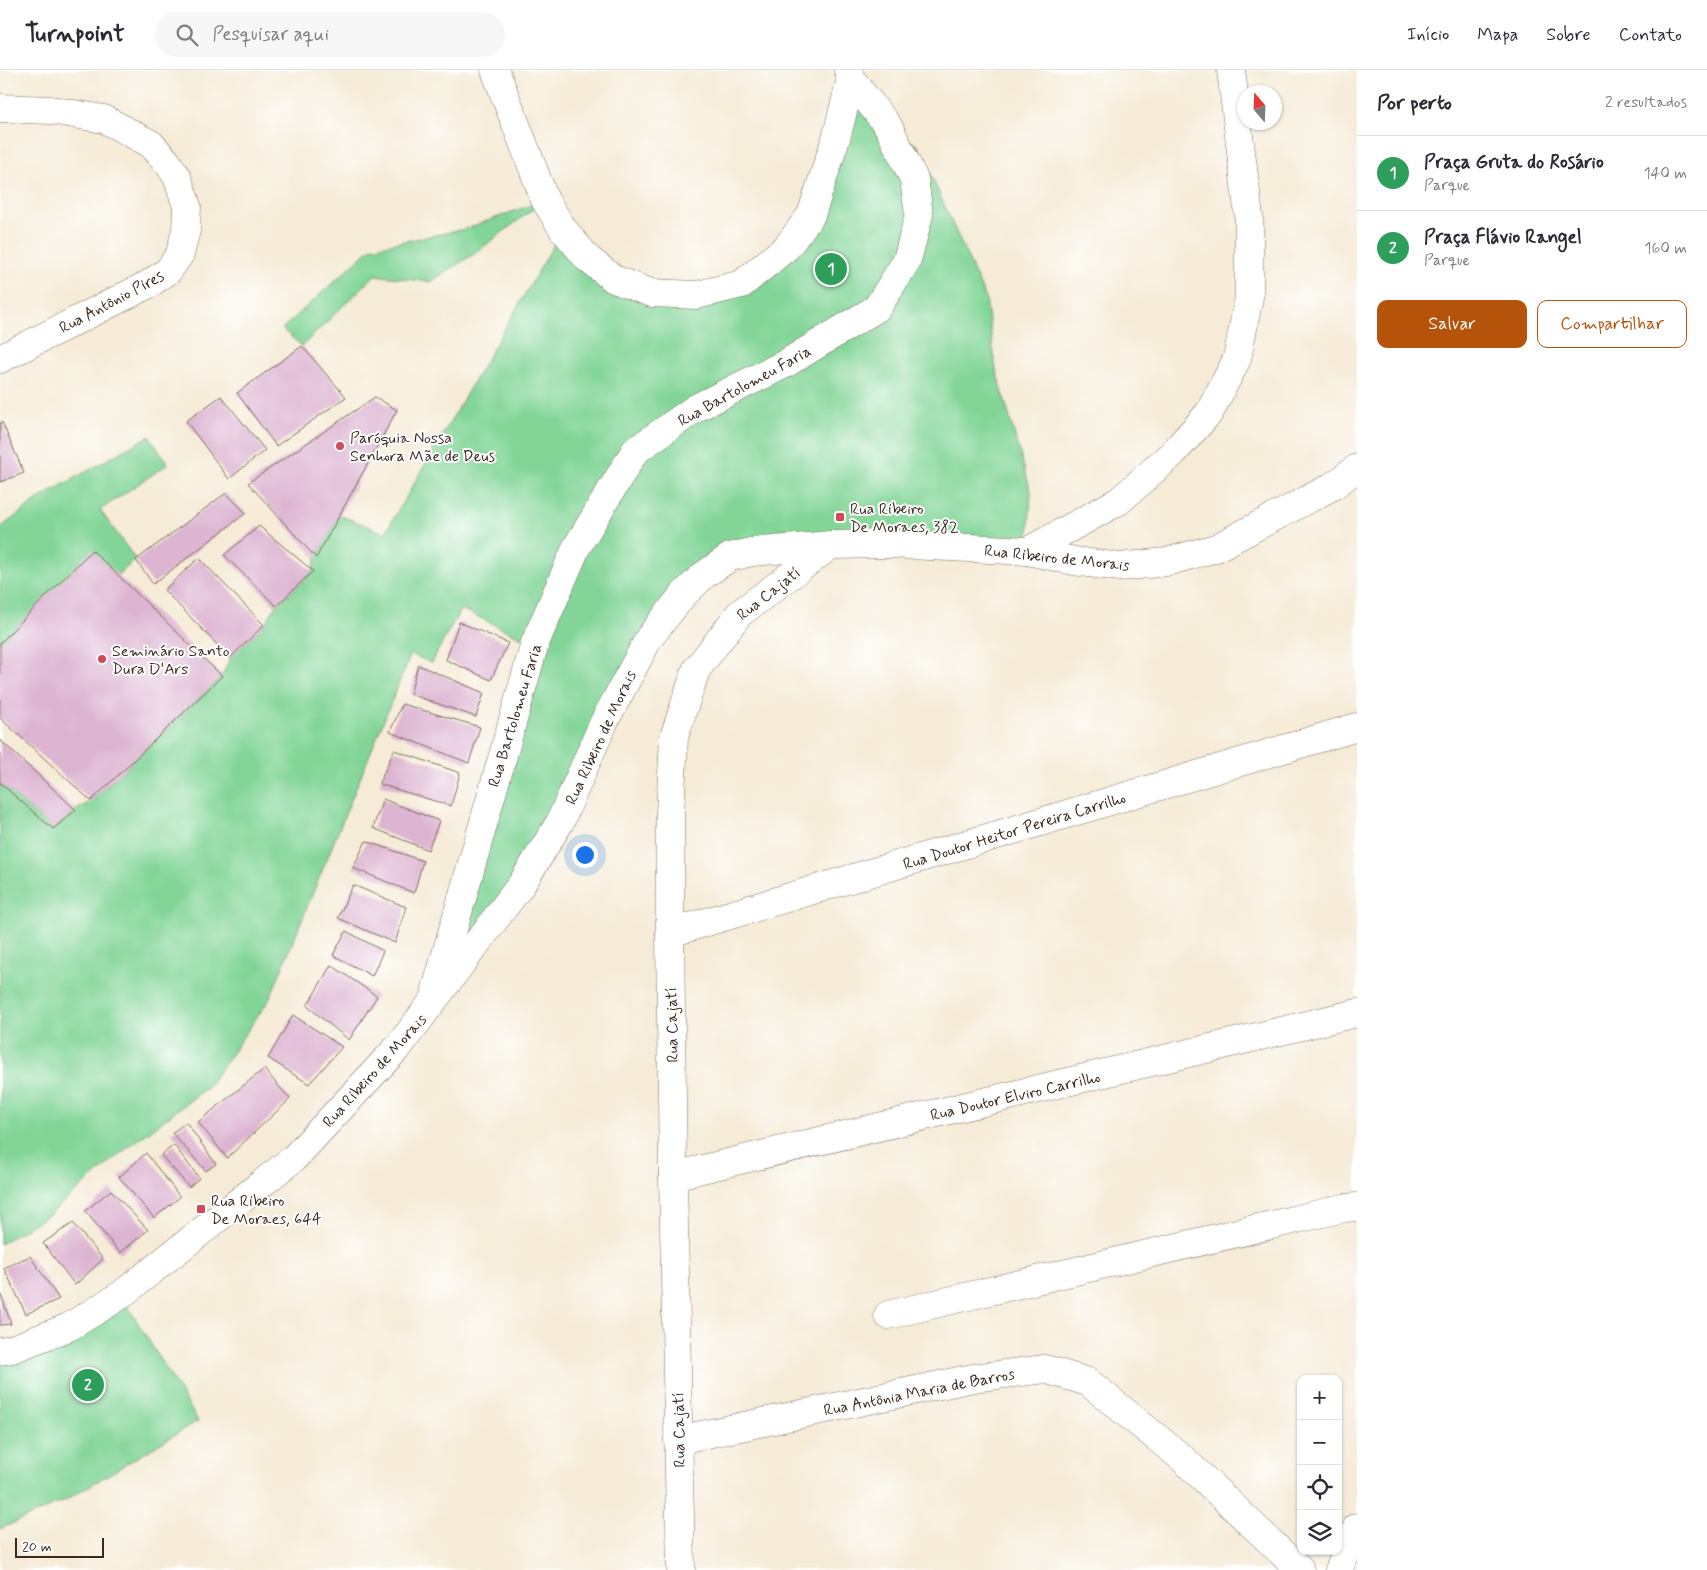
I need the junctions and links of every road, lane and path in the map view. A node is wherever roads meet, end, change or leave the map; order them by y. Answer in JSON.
{"nodes":[{"id":1,"x":495,"y":70,"type":"edge"},
{"id":2,"x":1231,"y":70,"type":"edge"},
{"id":3,"x":849,"y":75,"type":"edge"},
{"id":4,"x":0,"y":108,"type":"edge"},
{"id":5,"x":0,"y":359,"type":"edge"},
{"id":6,"x":1357,"y":468,"type":"edge"},
{"id":7,"x":831,"y":545,"type":"junction"},
{"id":8,"x":1028,"y":551,"type":"junction"},
{"id":9,"x":1357,"y":727,"type":"edge"},
{"id":10,"x":670,"y":933,"type":"junction"},
{"id":11,"x":431,"y":1005,"type":"junction"},
{"id":12,"x":1357,"y":1013,"type":"edge"},
{"id":13,"x":673,"y":1176,"type":"junction"},
{"id":14,"x":1357,"y":1207,"type":"edge"},
{"id":15,"x":888,"y":1315,"type":"dead end"},
{"id":16,"x":0,"y":1351,"type":"edge"},
{"id":17,"x":678,"y":1440,"type":"junction"},
{"id":18,"x":1357,"y":1526,"type":"edge"},
{"id":19,"x":681,"y":1570,"type":"edge"},
{"id":20,"x":1300,"y":1570,"type":"edge"},
{"id":21,"x":1339,"y":1570,"type":"edge"}],
"edges":[{"from":1,"to":3,"type":"street"},
{"from":2,"to":8,"type":"street"},
{"from":3,"to":11,"type":"street","name":"Rua Bartolomeu Faria"},
{"from":4,"to":5,"type":"street","name":"Rua Antônio Pires"},
{"from":6,"to":8,"type":"street","name":"Rua Ribeiro de Morais"},
{"from":7,"to":8,"type":"street","name":"Rua Ribeiro de Morais"},
{"from":7,"to":10,"type":"street","name":"Rua Cajatí"},
{"from":7,"to":11,"type":"street","name":"Rua Ribeiro de Morais"},
{"from":9,"to":10,"type":"street","name":"Rua Doutor Heitor Pereira Carrilho"},
{"from":10,"to":13,"type":"street","name":"Rua Cajatí"},
{"from":11,"to":16,"type":"street","name":"Rua Ribeiro de Morais"},
{"from":12,"to":13,"type":"street","name":"Rua Doutor Elviro Carrilho"},
{"from":13,"to":17,"type":"street","name":"Rua Cajatí"},
{"from":14,"to":15,"type":"street"},
{"from":17,"to":19,"type":"street","name":"Rua Cajatí"},
{"from":17,"to":20,"type":"street","name":"Rua Antônia Maria de Barros"},
{"from":18,"to":21,"type":"street"}]}
